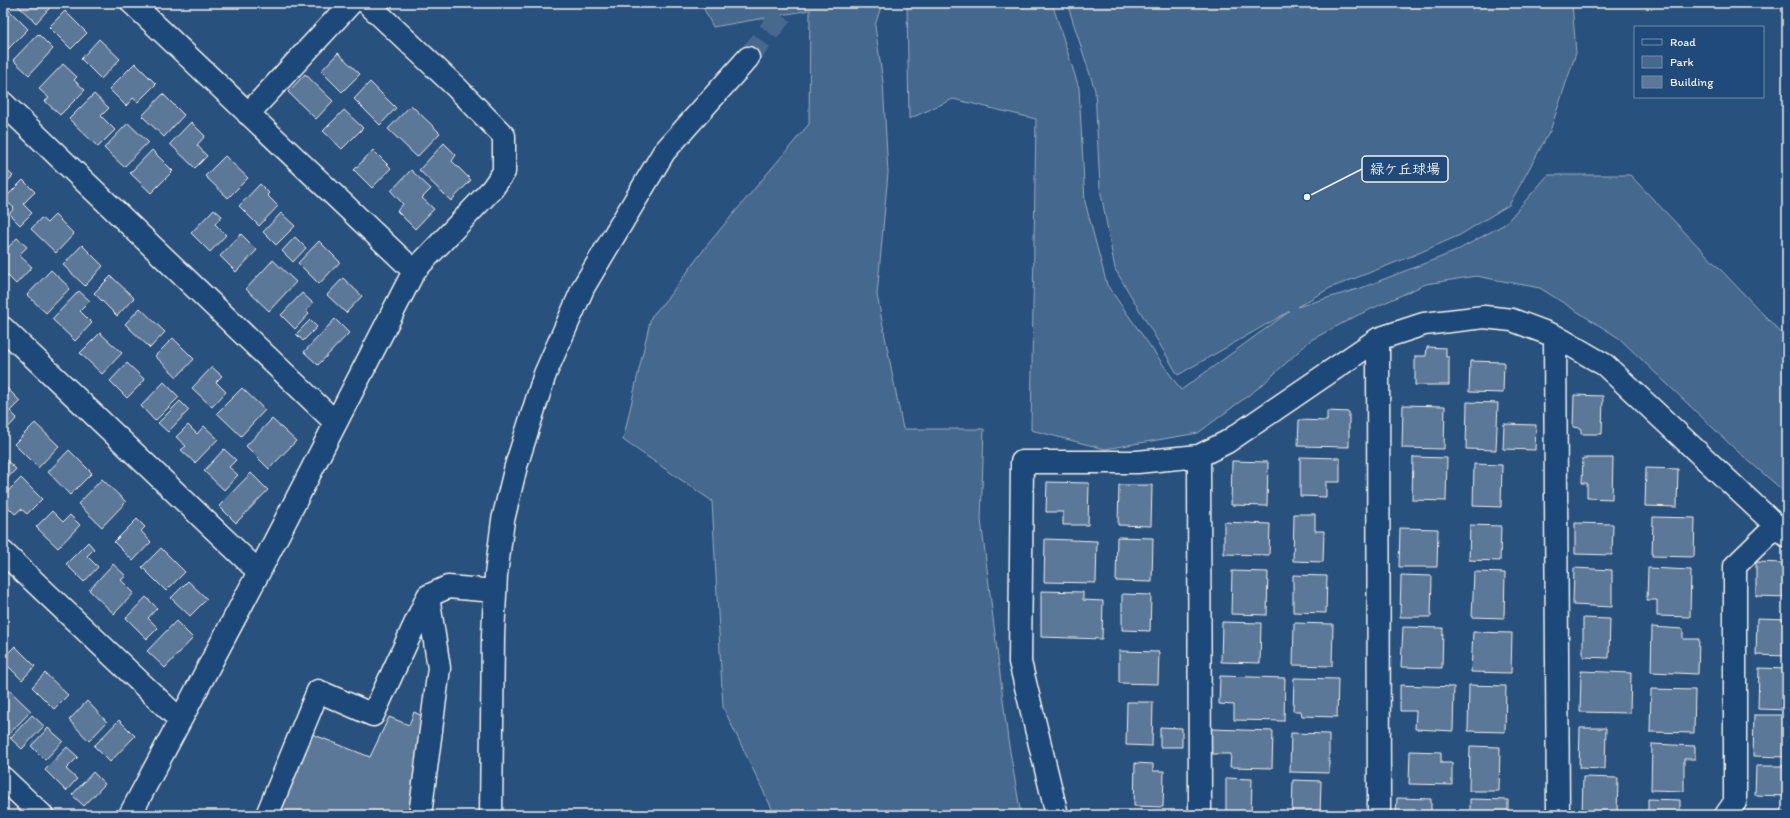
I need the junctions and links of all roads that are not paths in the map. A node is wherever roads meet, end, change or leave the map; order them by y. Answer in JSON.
{"nodes":[{"id":1,"x":132,"y":3,"type":"edge"},
{"id":2,"x":351,"y":3,"type":"edge"},
{"id":3,"x":367,"y":3,"type":"edge"},
{"id":4,"x":748,"y":58,"type":"tunnel mouth"},
{"id":5,"x":3,"y":103,"type":"edge"},
{"id":6,"x":248,"y":114,"type":"junction"},
{"id":7,"x":414,"y":271,"type":"junction"},
{"id":8,"x":3,"y":328,"type":"edge"},
{"id":9,"x":1555,"y":336,"type":"junction"},
{"id":10,"x":1378,"y":339,"type":"junction"},
{"id":11,"x":335,"y":422,"type":"junction"},
{"id":12,"x":1199,"y":456,"type":"junction"},
{"id":13,"x":1782,"y":531,"type":"edge"},
{"id":14,"x":3,"y":552,"type":"edge"},
{"id":15,"x":259,"y":572,"type":"junction"},
{"id":16,"x":495,"y":591,"type":"junction"},
{"id":17,"x":428,"y":596,"type":"junction"},
{"id":18,"x":180,"y":720,"type":"junction"},
{"id":19,"x":3,"y":778,"type":"edge"},
{"id":20,"x":42,"y":815,"type":"edge"},
{"id":21,"x":130,"y":815,"type":"edge"},
{"id":22,"x":267,"y":815,"type":"edge"},
{"id":23,"x":420,"y":815,"type":"edge"},
{"id":24,"x":491,"y":815,"type":"edge"},
{"id":25,"x":1057,"y":815,"type":"edge"},
{"id":26,"x":1200,"y":815,"type":"edge"},
{"id":27,"x":1379,"y":815,"type":"edge"},
{"id":28,"x":1558,"y":815,"type":"edge"},
{"id":29,"x":1726,"y":815,"type":"edge"}],
"edges":[{"from":1,"to":6,"type":"street"},
{"from":2,"to":6,"type":"street"},
{"from":3,"to":7,"type":"street"},
{"from":4,"to":16,"type":"street"},
{"from":5,"to":11,"type":"street"},
{"from":6,"to":7,"type":"street"},
{"from":7,"to":11,"type":"street"},
{"from":8,"to":15,"type":"street"},
{"from":9,"to":10,"type":"street"},
{"from":9,"to":13,"type":"street"},
{"from":9,"to":28,"type":"street"},
{"from":10,"to":12,"type":"street"},
{"from":10,"to":27,"type":"street"},
{"from":11,"to":15,"type":"street"},
{"from":12,"to":25,"type":"street"},
{"from":12,"to":26,"type":"street"},
{"from":13,"to":29,"type":"street"},
{"from":14,"to":18,"type":"street"},
{"from":15,"to":18,"type":"street"},
{"from":16,"to":17,"type":"street"},
{"from":16,"to":24,"type":"street"},
{"from":17,"to":22,"type":"street"},
{"from":17,"to":23,"type":"street"},
{"from":18,"to":21,"type":"street"},
{"from":19,"to":20,"type":"street"}]}
